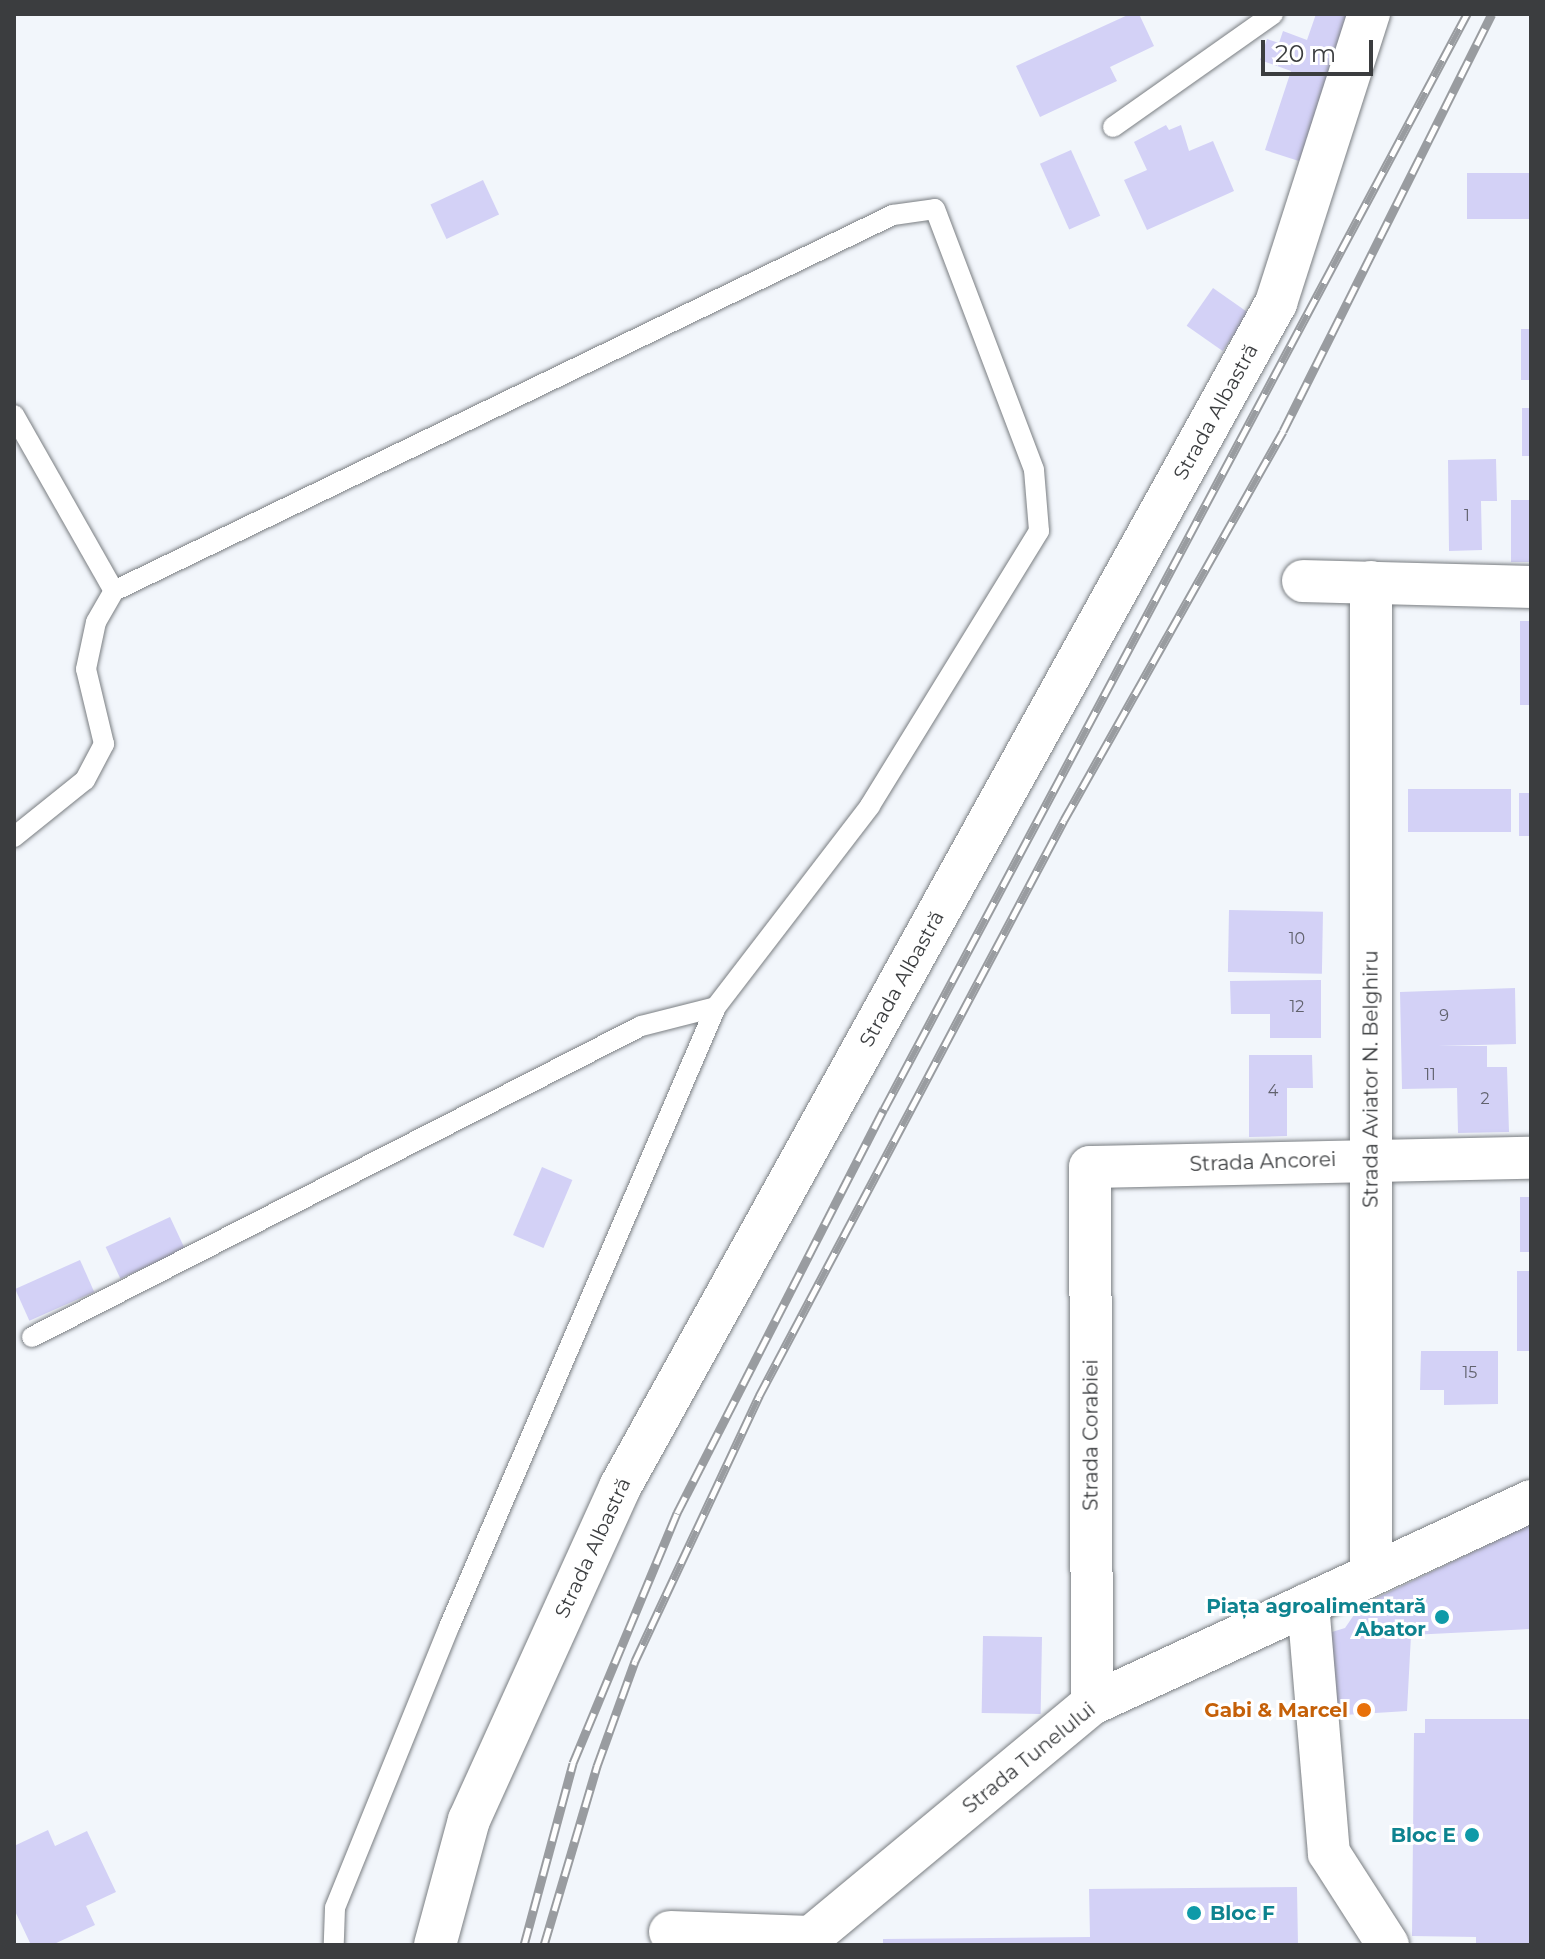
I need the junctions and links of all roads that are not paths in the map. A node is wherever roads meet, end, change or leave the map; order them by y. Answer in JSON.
{"nodes":[{"id":1,"x":1273,"y":14,"type":"edge"},
{"id":2,"x":1369,"y":14,"type":"edge"},
{"id":3,"x":1113,"y":127,"type":"dead end"},
{"id":4,"x":14,"y":415,"type":"edge"},
{"id":5,"x":1303,"y":581,"type":"dead end"},
{"id":6,"x":1371,"y":582,"type":"junction"},
{"id":7,"x":1531,"y":587,"type":"edge"},
{"id":8,"x":114,"y":591,"type":"junction"},
{"id":9,"x":14,"y":837,"type":"edge"},
{"id":10,"x":716,"y":1007,"type":"junction"},
{"id":11,"x":1531,"y":1158,"type":"edge"},
{"id":12,"x":1371,"y":1159,"type":"junction"},
{"id":13,"x":1090,"y":1167,"type":"joint"},
{"id":14,"x":32,"y":1337,"type":"dead end"},
{"id":15,"x":1531,"y":1501,"type":"edge"},
{"id":16,"x":1371,"y":1575,"type":"junction"},
{"id":17,"x":1308,"y":1604,"type":"junction"},
{"id":18,"x":1092,"y":1704,"type":"junction"},
{"id":19,"x":670,"y":1938,"type":"edge"},
{"id":20,"x":812,"y":1941,"type":"edge"},
{"id":21,"x":334,"y":1945,"type":"edge"},
{"id":22,"x":435,"y":1945,"type":"edge"},
{"id":23,"x":1388,"y":1945,"type":"edge"}],
"edges":[{"from":1,"to":3,"type":"lane"},
{"from":2,"to":22,"type":"street","name":"Strada Albastră"},
{"from":4,"to":8,"type":"lane"},
{"from":5,"to":6,"type":"street"},
{"from":6,"to":7,"type":"street"},
{"from":6,"to":12,"type":"street","name":"Strada Aviator N. Belghiru"},
{"from":8,"to":9,"type":"lane"},
{"from":8,"to":10,"type":"lane"},
{"from":10,"to":14,"type":"lane"},
{"from":10,"to":21,"type":"lane"},
{"from":11,"to":12,"type":"street","name":"Strada Ancorei"},
{"from":12,"to":13,"type":"street","name":"Strada Ancorei"},
{"from":12,"to":16,"type":"street","name":"Strada Aviator N. Belghiru"},
{"from":13,"to":18,"type":"street","name":"Strada Corabiei"},
{"from":15,"to":16,"type":"street","name":"Strada Tunelului"},
{"from":16,"to":17,"type":"street","name":"Strada Tunelului"},
{"from":17,"to":18,"type":"street","name":"Strada Tunelului"},
{"from":17,"to":23,"type":"street"},
{"from":18,"to":20,"type":"street","name":"Strada Tunelului"},
{"from":19,"to":20,"type":"street","name":"Strada Tunelului"}]}
